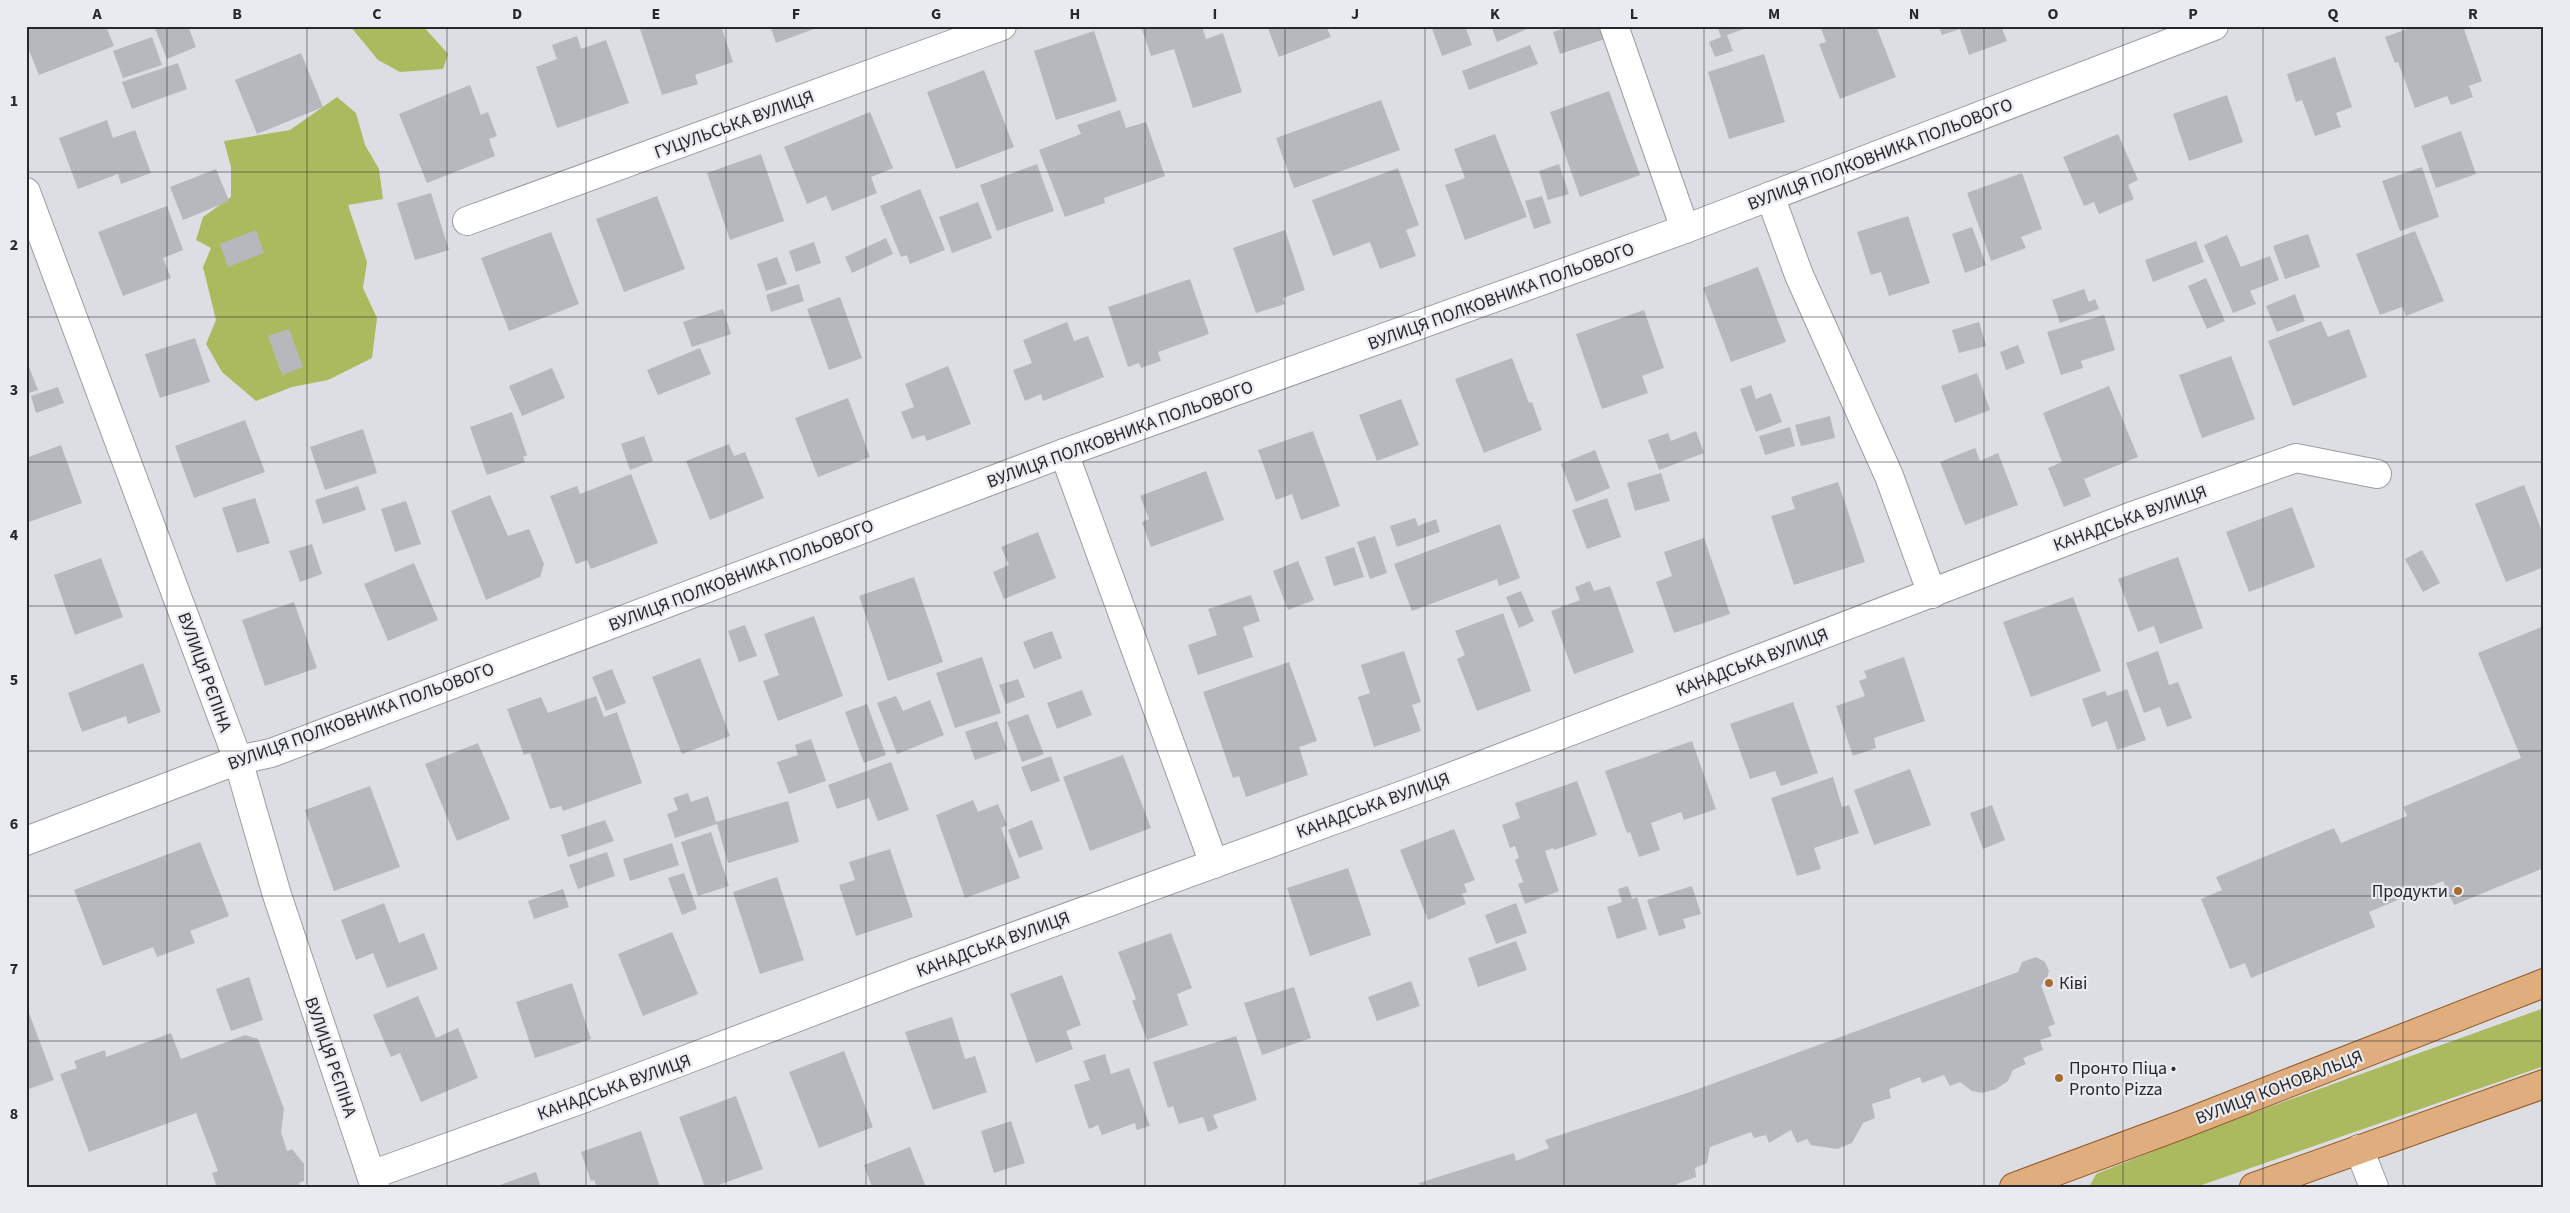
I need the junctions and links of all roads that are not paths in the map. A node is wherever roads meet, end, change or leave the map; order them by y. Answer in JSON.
{"nodes":[{"id":1,"x":1002,"y":26,"type":"edge"},
{"id":2,"x":1614,"y":26,"type":"edge"},
{"id":3,"x":2214,"y":26,"type":"edge"},
{"id":4,"x":26,"y":192,"type":"edge"},
{"id":5,"x":1770,"y":196,"type":"junction"},
{"id":6,"x":467,"y":221,"type":"dead end"},
{"id":7,"x":1685,"y":229,"type":"junction"},
{"id":8,"x":1064,"y":453,"type":"junction"},
{"id":9,"x":2377,"y":474,"type":"dead end"},
{"id":10,"x":1932,"y":594,"type":"junction"},
{"id":11,"x":238,"y":760,"type":"junction"},
{"id":12,"x":26,"y":841,"type":"edge"},
{"id":13,"x":1214,"y":864,"type":"junction"},
{"id":14,"x":2544,"y":983,"type":"edge"},
{"id":15,"x":2544,"y":1084,"type":"edge"},
{"id":16,"x":2359,"y":1150,"type":"junction"},
{"id":17,"x":373,"y":1181,"type":"edge"},
{"id":18,"x":2014,"y":1187,"type":"edge"},
{"id":19,"x":2254,"y":1187,"type":"edge"},
{"id":20,"x":2374,"y":1187,"type":"edge"}],
"edges":[{"from":1,"to":6,"type":"street","name":"ГУЦУЛЬСЬКА ВУЛИЦЯ"},
{"from":2,"to":7,"type":"street"},
{"from":3,"to":5,"type":"street","name":"ВУЛИЦЯ ПОЛКОВНИКА ПОЛЬОВОГО"},
{"from":4,"to":11,"type":"street","name":"ВУЛИЦЯ РЄПІНА"},
{"from":5,"to":7,"type":"street","name":"ВУЛИЦЯ ПОЛКОВНИКА ПОЛЬОВОГО"},
{"from":5,"to":10,"type":"street"},
{"from":7,"to":8,"type":"street","name":"ВУЛИЦЯ ПОЛКОВНИКА ПОЛЬОВОГО"},
{"from":8,"to":11,"type":"street","name":"ВУЛИЦЯ ПОЛКОВНИКА ПОЛЬОВОГО"},
{"from":8,"to":13,"type":"street"},
{"from":9,"to":10,"type":"street","name":"КАНАДСЬКА ВУЛИЦЯ"},
{"from":10,"to":13,"type":"street","name":"КАНАДСЬКА ВУЛИЦЯ"},
{"from":11,"to":12,"type":"street","name":"ВУЛИЦЯ ПОЛКОВНИКА ПОЛЬОВОГО"},
{"from":11,"to":17,"type":"street","name":"ВУЛИЦЯ РЄПІНА"},
{"from":13,"to":17,"type":"street","name":"КАНАДСЬКА ВУЛИЦЯ"},
{"from":14,"to":18,"type":"main road","name":"ВУЛИЦЯ КОНОВАЛЬЦЯ"},
{"from":15,"to":16,"type":"main road"},
{"from":16,"to":19,"type":"main road"},
{"from":16,"to":20,"type":"street"}]}
